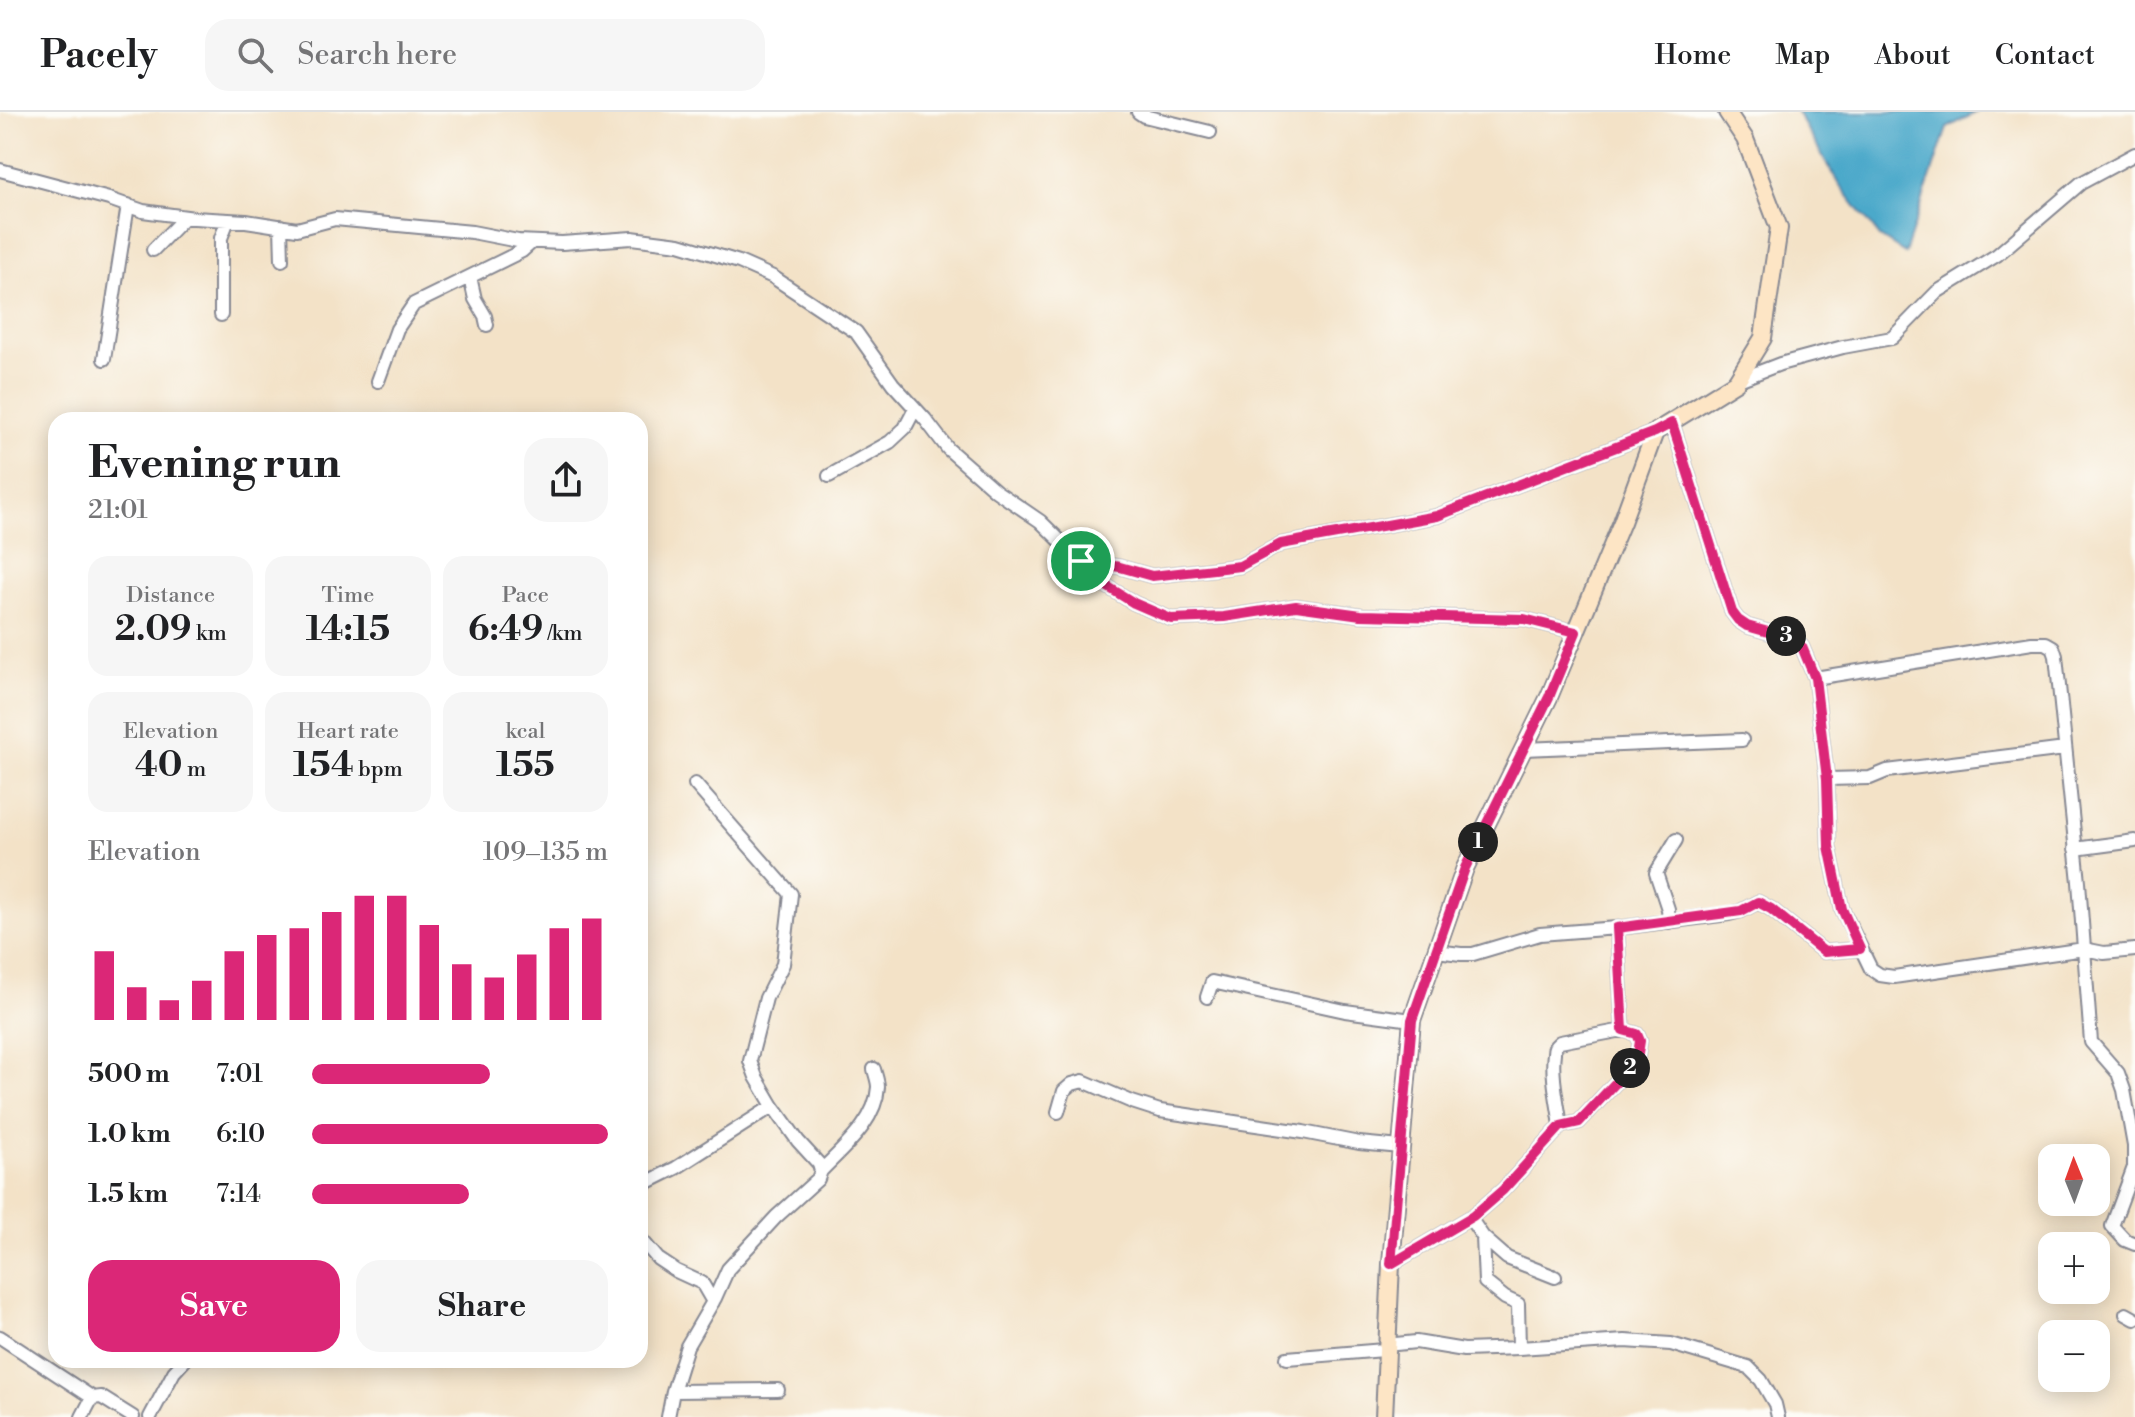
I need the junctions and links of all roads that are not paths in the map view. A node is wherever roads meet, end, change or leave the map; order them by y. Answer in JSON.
{"nodes":[{"id":1,"x":1138,"y":112,"type":"edge"},
{"id":2,"x":1727,"y":112,"type":"edge"},
{"id":3,"x":1210,"y":132,"type":"dead end"},
{"id":4,"x":2135,"y":154,"type":"edge"},
{"id":5,"x":0,"y":170,"type":"edge"},
{"id":6,"x":128,"y":205,"type":"junction"},
{"id":7,"x":185,"y":217,"type":"junction"},
{"id":8,"x":228,"y":220,"type":"junction"},
{"id":9,"x":281,"y":226,"type":"junction"},
{"id":10,"x":532,"y":242,"type":"junction"},
{"id":11,"x":153,"y":250,"type":"dead end"},
{"id":12,"x":282,"y":260,"type":"dead end"},
{"id":13,"x":470,"y":277,"type":"junction"},
{"id":14,"x":221,"y":315,"type":"dead end"},
{"id":15,"x":487,"y":325,"type":"dead end"},
{"id":16,"x":104,"y":359,"type":"dead end"},
{"id":17,"x":378,"y":381,"type":"dead end"},
{"id":18,"x":1736,"y":382,"type":"junction"},
{"id":19,"x":915,"y":409,"type":"junction"},
{"id":20,"x":1672,"y":423,"type":"junction"},
{"id":21,"x":1655,"y":432,"type":"junction"},
{"id":22,"x":829,"y":476,"type":"dead end"},
{"id":23,"x":1081,"y":561,"type":"junction"},
{"id":24,"x":1576,"y":632,"type":"junction"},
{"id":25,"x":1815,"y":678,"type":"junction"},
{"id":26,"x":1742,"y":740,"type":"dead end"},
{"id":27,"x":1524,"y":749,"type":"junction"},
{"id":28,"x":2065,"y":749,"type":"junction"},
{"id":29,"x":1827,"y":779,"type":"junction"},
{"id":30,"x":695,"y":784,"type":"dead end"},
{"id":31,"x":1676,"y":840,"type":"dead end"},
{"id":32,"x":2135,"y":841,"type":"edge"},
{"id":33,"x":2075,"y":849,"type":"junction"},
{"id":34,"x":1669,"y":922,"type":"junction"},
{"id":35,"x":1617,"y":928,"type":"junction"},
{"id":36,"x":1860,"y":949,"type":"junction"},
{"id":37,"x":2084,"y":949,"type":"junction"},
{"id":38,"x":2135,"y":950,"type":"edge"},
{"id":39,"x":1436,"y":951,"type":"junction"},
{"id":40,"x":1207,"y":997,"type":"dead end"},
{"id":41,"x":1412,"y":1020,"type":"junction"},
{"id":42,"x":1623,"y":1030,"type":"junction"},
{"id":43,"x":874,"y":1069,"type":"dead end"},
{"id":44,"x":773,"y":1106,"type":"junction"},
{"id":45,"x":1058,"y":1112,"type":"dead end"},
{"id":46,"x":1561,"y":1126,"type":"junction"},
{"id":47,"x":1401,"y":1147,"type":"junction"},
{"id":48,"x":821,"y":1171,"type":"junction"},
{"id":49,"x":648,"y":1182,"type":"edge"},
{"id":50,"x":1470,"y":1218,"type":"junction"},
{"id":51,"x":1483,"y":1237,"type":"junction"},
{"id":52,"x":2135,"y":1244,"type":"edge"},
{"id":53,"x":648,"y":1247,"type":"edge"},
{"id":54,"x":1391,"y":1264,"type":"junction"},
{"id":55,"x":1555,"y":1277,"type":"dead end"},
{"id":56,"x":713,"y":1302,"type":"junction"},
{"id":57,"x":0,"y":1337,"type":"edge"},
{"id":58,"x":1519,"y":1348,"type":"junction"},
{"id":59,"x":1386,"y":1349,"type":"junction"},
{"id":60,"x":1287,"y":1358,"type":"dead end"},
{"id":61,"x":178,"y":1368,"type":"edge"},
{"id":62,"x":778,"y":1390,"type":"dead end"},
{"id":63,"x":673,"y":1391,"type":"junction"},
{"id":64,"x":92,"y":1398,"type":"junction"},
{"id":65,"x":82,"y":1417,"type":"edge"},
{"id":66,"x":133,"y":1417,"type":"edge"},
{"id":67,"x":150,"y":1417,"type":"edge"},
{"id":68,"x":668,"y":1417,"type":"edge"},
{"id":69,"x":1384,"y":1417,"type":"edge"},
{"id":70,"x":1778,"y":1417,"type":"edge"}],
"edges":[{"from":1,"to":3,"type":"street"},
{"from":2,"to":18,"type":"street"},
{"from":4,"to":18,"type":"street"},
{"from":5,"to":6,"type":"street"},
{"from":6,"to":7,"type":"street"},
{"from":6,"to":16,"type":"street"},
{"from":7,"to":8,"type":"street"},
{"from":7,"to":11,"type":"street"},
{"from":8,"to":9,"type":"street"},
{"from":8,"to":14,"type":"street"},
{"from":9,"to":10,"type":"street"},
{"from":9,"to":12,"type":"street"},
{"from":10,"to":13,"type":"street"},
{"from":10,"to":19,"type":"street"},
{"from":13,"to":15,"type":"street"},
{"from":13,"to":17,"type":"street"},
{"from":18,"to":20,"type":"street"},
{"from":19,"to":22,"type":"street"},
{"from":19,"to":23,"type":"street"},
{"from":20,"to":21,"type":"street"},
{"from":20,"to":25,"type":"street"},
{"from":21,"to":23,"type":"street"},
{"from":21,"to":24,"type":"street"},
{"from":23,"to":24,"type":"street"},
{"from":24,"to":27,"type":"street"},
{"from":25,"to":28,"type":"street"},
{"from":25,"to":29,"type":"street"},
{"from":26,"to":27,"type":"street"},
{"from":27,"to":39,"type":"street"},
{"from":28,"to":29,"type":"street"},
{"from":28,"to":33,"type":"street"},
{"from":29,"to":36,"type":"street"},
{"from":30,"to":44,"type":"street"},
{"from":31,"to":34,"type":"street"},
{"from":32,"to":33,"type":"street"},
{"from":33,"to":37,"type":"street"},
{"from":34,"to":35,"type":"street"},
{"from":34,"to":36,"type":"street"},
{"from":35,"to":39,"type":"street"},
{"from":35,"to":42,"type":"street"},
{"from":36,"to":37,"type":"street"},
{"from":37,"to":38,"type":"street"},
{"from":37,"to":52,"type":"street"},
{"from":39,"to":41,"type":"street"},
{"from":40,"to":41,"type":"street"},
{"from":41,"to":47,"type":"street"},
{"from":42,"to":46,"type":"street"},
{"from":42,"to":46,"type":"street"},
{"from":43,"to":48,"type":"street"},
{"from":44,"to":48,"type":"street"},
{"from":44,"to":49,"type":"street"},
{"from":45,"to":47,"type":"street"},
{"from":46,"to":50,"type":"street"},
{"from":47,"to":54,"type":"street"},
{"from":48,"to":56,"type":"street"},
{"from":50,"to":51,"type":"street"},
{"from":50,"to":54,"type":"street"},
{"from":51,"to":55,"type":"street"},
{"from":51,"to":58,"type":"street"},
{"from":53,"to":56,"type":"street"},
{"from":54,"to":59,"type":"street"},
{"from":56,"to":63,"type":"street"},
{"from":57,"to":64,"type":"street"},
{"from":58,"to":59,"type":"street"},
{"from":58,"to":70,"type":"street"},
{"from":59,"to":60,"type":"street"},
{"from":59,"to":69,"type":"street"},
{"from":61,"to":67,"type":"street"},
{"from":62,"to":63,"type":"street"},
{"from":63,"to":68,"type":"street"},
{"from":64,"to":65,"type":"street"},
{"from":64,"to":66,"type":"street"}]}
